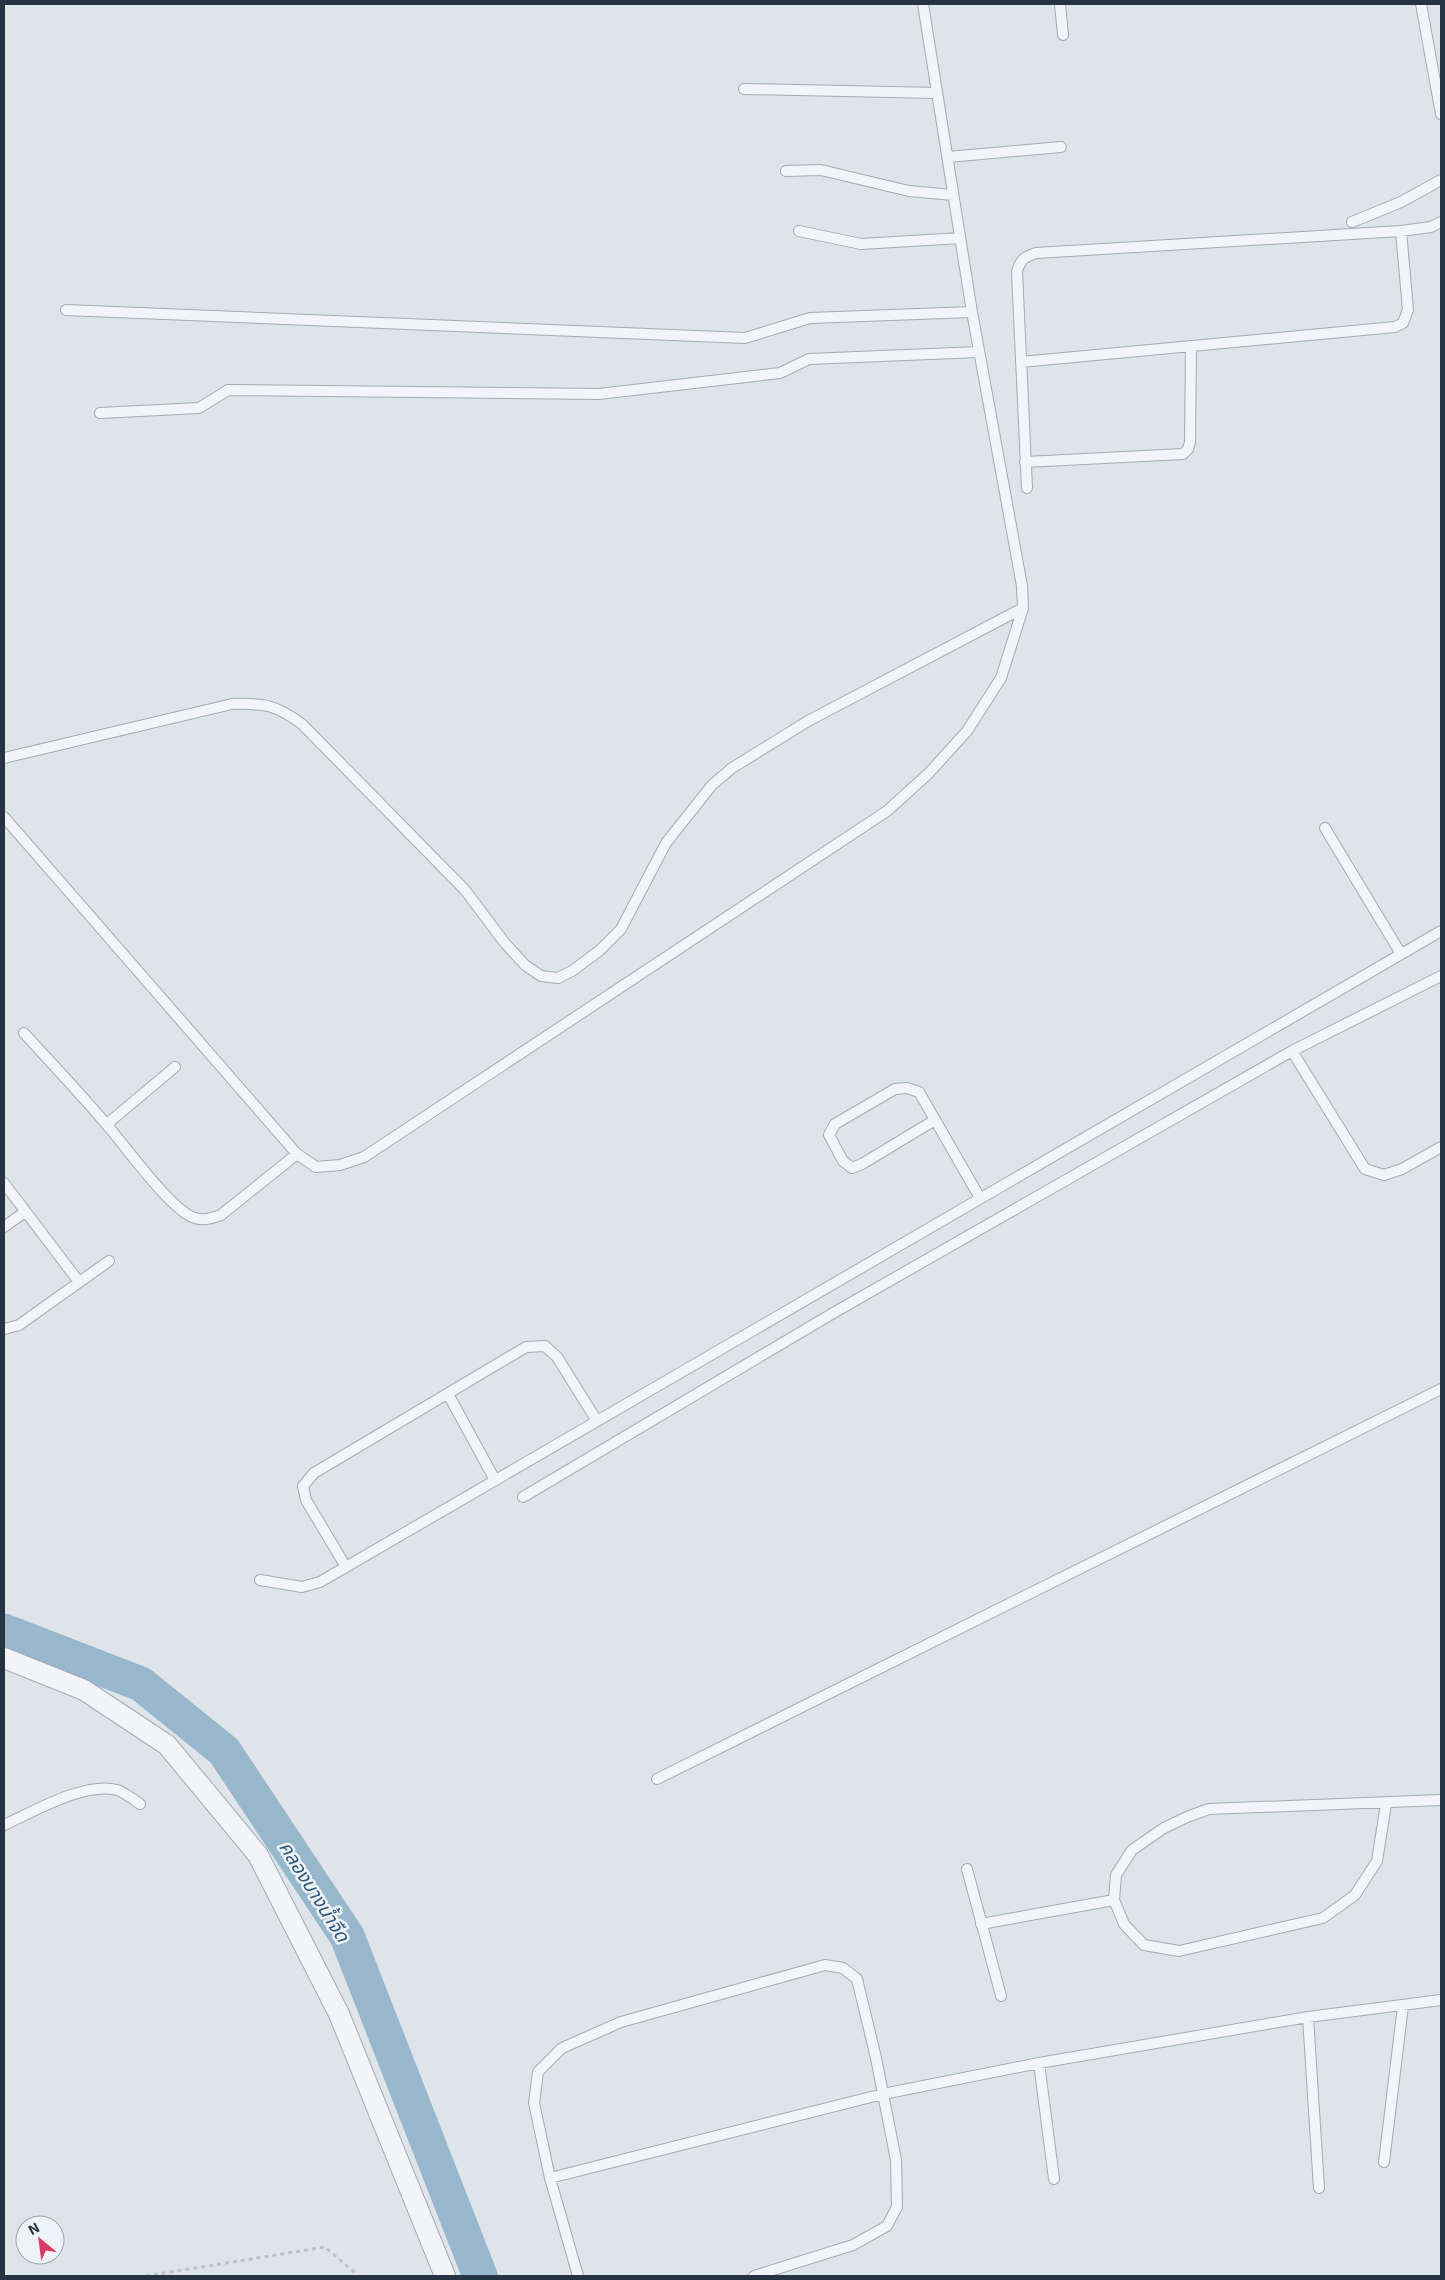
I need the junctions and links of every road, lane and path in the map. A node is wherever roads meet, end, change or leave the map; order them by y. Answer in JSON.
{"nodes":[{"id":1,"x":923,"y":4,"type":"edge"},
{"id":2,"x":1060,"y":4,"type":"edge"},
{"id":3,"x":1421,"y":4,"type":"edge"},
{"id":4,"x":1064,"y":35,"type":"dead end"},
{"id":5,"x":744,"y":89,"type":"dead end"},
{"id":6,"x":937,"y":93,"type":"junction"},
{"id":7,"x":1441,"y":114,"type":"edge"},
{"id":8,"x":1061,"y":147,"type":"dead end"},
{"id":9,"x":948,"y":157,"type":"junction"},
{"id":10,"x":786,"y":170,"type":"dead end"},
{"id":11,"x":1441,"y":180,"type":"edge"},
{"id":12,"x":953,"y":195,"type":"junction"},
{"id":13,"x":1352,"y":222,"type":"dead end"},
{"id":14,"x":1441,"y":222,"type":"edge"},
{"id":15,"x":799,"y":231,"type":"dead end"},
{"id":16,"x":1401,"y":231,"type":"junction"},
{"id":17,"x":960,"y":238,"type":"junction"},
{"id":18,"x":66,"y":310,"type":"dead end"},
{"id":19,"x":972,"y":312,"type":"junction"},
{"id":20,"x":1191,"y":346,"type":"junction"},
{"id":21,"x":980,"y":352,"type":"junction"},
{"id":22,"x":1021,"y":362,"type":"junction"},
{"id":23,"x":100,"y":413,"type":"dead end"},
{"id":24,"x":1025,"y":462,"type":"junction"},
{"id":25,"x":1027,"y":488,"type":"dead end"},
{"id":26,"x":1023,"y":608,"type":"junction"},
{"id":27,"x":4,"y":758,"type":"edge"},
{"id":28,"x":4,"y":816,"type":"edge"},
{"id":29,"x":1325,"y":828,"type":"dead end"},
{"id":30,"x":1441,"y":931,"type":"edge"},
{"id":31,"x":1401,"y":954,"type":"junction"},
{"id":32,"x":1441,"y":976,"type":"edge"},
{"id":33,"x":24,"y":1033,"type":"dead end"},
{"id":34,"x":1292,"y":1051,"type":"junction"},
{"id":35,"x":175,"y":1067,"type":"dead end"},
{"id":36,"x":935,"y":1120,"type":"junction"},
{"id":37,"x":106,"y":1124,"type":"junction"},
{"id":38,"x":1441,"y":1147,"type":"edge"},
{"id":39,"x":297,"y":1154,"type":"junction"},
{"id":40,"x":4,"y":1183,"type":"edge"},
{"id":41,"x":980,"y":1198,"type":"junction"},
{"id":42,"x":25,"y":1212,"type":"junction"},
{"id":43,"x":4,"y":1227,"type":"edge"},
{"id":44,"x":109,"y":1260,"type":"dead end"},
{"id":45,"x":80,"y":1282,"type":"junction"},
{"id":46,"x":4,"y":1329,"type":"edge"},
{"id":47,"x":1441,"y":1389,"type":"edge"},
{"id":48,"x":448,"y":1394,"type":"junction"},
{"id":49,"x":597,"y":1421,"type":"junction"},
{"id":50,"x":495,"y":1480,"type":"junction"},
{"id":51,"x":523,"y":1497,"type":"dead end"},
{"id":52,"x":346,"y":1567,"type":"junction"},
{"id":53,"x":260,"y":1580,"type":"dead end"},
{"id":54,"x":4,"y":1658,"type":"edge"},
{"id":55,"x":657,"y":1779,"type":"dead end"},
{"id":56,"x":1441,"y":1800,"type":"edge"},
{"id":57,"x":140,"y":1804,"type":"dead end"},
{"id":58,"x":1386,"y":1804,"type":"junction"},
{"id":59,"x":4,"y":1825,"type":"edge"},
{"id":60,"x":967,"y":1869,"type":"dead end"},
{"id":61,"x":1114,"y":1900,"type":"junction"},
{"id":62,"x":982,"y":1924,"type":"junction"},
{"id":63,"x":1000,"y":1996,"type":"dead end"},
{"id":64,"x":1441,"y":2000,"type":"edge"},
{"id":65,"x":1402,"y":2006,"type":"junction"},
{"id":66,"x":1308,"y":2017,"type":"junction"},
{"id":67,"x":1039,"y":2063,"type":"junction"},
{"id":68,"x":883,"y":2094,"type":"junction"},
{"id":69,"x":1384,"y":2162,"type":"dead end"},
{"id":70,"x":550,"y":2178,"type":"junction"},
{"id":71,"x":1054,"y":2179,"type":"dead end"},
{"id":72,"x":1319,"y":2188,"type":"dead end"},
{"id":73,"x":146,"y":2276,"type":"edge"},
{"id":74,"x":355,"y":2276,"type":"edge"},
{"id":75,"x":445,"y":2276,"type":"edge"},
{"id":76,"x":578,"y":2276,"type":"edge"},
{"id":77,"x":754,"y":2276,"type":"edge"}],
"edges":[{"from":1,"to":6,"type":"lane"},
{"from":2,"to":4,"type":"lane"},
{"from":3,"to":7,"type":"lane"},
{"from":5,"to":6,"type":"lane"},
{"from":6,"to":9,"type":"lane"},
{"from":8,"to":9,"type":"lane"},
{"from":9,"to":12,"type":"lane"},
{"from":10,"to":12,"type":"lane"},
{"from":11,"to":13,"type":"lane"},
{"from":12,"to":17,"type":"lane"},
{"from":14,"to":16,"type":"lane"},
{"from":15,"to":17,"type":"lane"},
{"from":16,"to":20,"type":"lane"},
{"from":16,"to":22,"type":"lane"},
{"from":17,"to":19,"type":"lane"},
{"from":18,"to":19,"type":"lane"},
{"from":19,"to":21,"type":"lane"},
{"from":20,"to":22,"type":"lane"},
{"from":20,"to":24,"type":"lane"},
{"from":21,"to":23,"type":"lane"},
{"from":21,"to":26,"type":"lane"},
{"from":22,"to":24,"type":"lane"},
{"from":24,"to":25,"type":"lane"},
{"from":26,"to":27,"type":"lane"},
{"from":26,"to":39,"type":"lane"},
{"from":28,"to":39,"type":"lane"},
{"from":29,"to":31,"type":"lane"},
{"from":30,"to":31,"type":"lane"},
{"from":31,"to":41,"type":"lane"},
{"from":32,"to":34,"type":"lane"},
{"from":33,"to":37,"type":"lane"},
{"from":34,"to":38,"type":"lane"},
{"from":34,"to":51,"type":"lane"},
{"from":35,"to":37,"type":"lane"},
{"from":36,"to":36,"type":"lane"},
{"from":36,"to":41,"type":"lane"},
{"from":37,"to":39,"type":"lane"},
{"from":40,"to":42,"type":"lane"},
{"from":41,"to":49,"type":"lane"},
{"from":42,"to":43,"type":"lane"},
{"from":42,"to":45,"type":"lane"},
{"from":44,"to":45,"type":"lane"},
{"from":45,"to":46,"type":"lane"},
{"from":47,"to":55,"type":"lane"},
{"from":48,"to":49,"type":"lane"},
{"from":48,"to":50,"type":"lane"},
{"from":48,"to":52,"type":"lane"},
{"from":49,"to":50,"type":"lane"},
{"from":50,"to":52,"type":"lane"},
{"from":52,"to":53,"type":"lane"},
{"from":54,"to":75,"type":"street"},
{"from":56,"to":58,"type":"lane"},
{"from":57,"to":59,"type":"lane"},
{"from":58,"to":61,"type":"lane"},
{"from":58,"to":61,"type":"lane"},
{"from":60,"to":62,"type":"lane"},
{"from":61,"to":62,"type":"lane"},
{"from":62,"to":63,"type":"lane"},
{"from":64,"to":65,"type":"lane"},
{"from":65,"to":66,"type":"lane"},
{"from":65,"to":69,"type":"lane"},
{"from":66,"to":67,"type":"lane"},
{"from":66,"to":72,"type":"lane"},
{"from":67,"to":68,"type":"lane"},
{"from":67,"to":71,"type":"lane"},
{"from":68,"to":70,"type":"lane"},
{"from":68,"to":70,"type":"lane"},
{"from":68,"to":77,"type":"lane"},
{"from":70,"to":76,"type":"lane"},
{"from":73,"to":74,"type":"path"}]}
